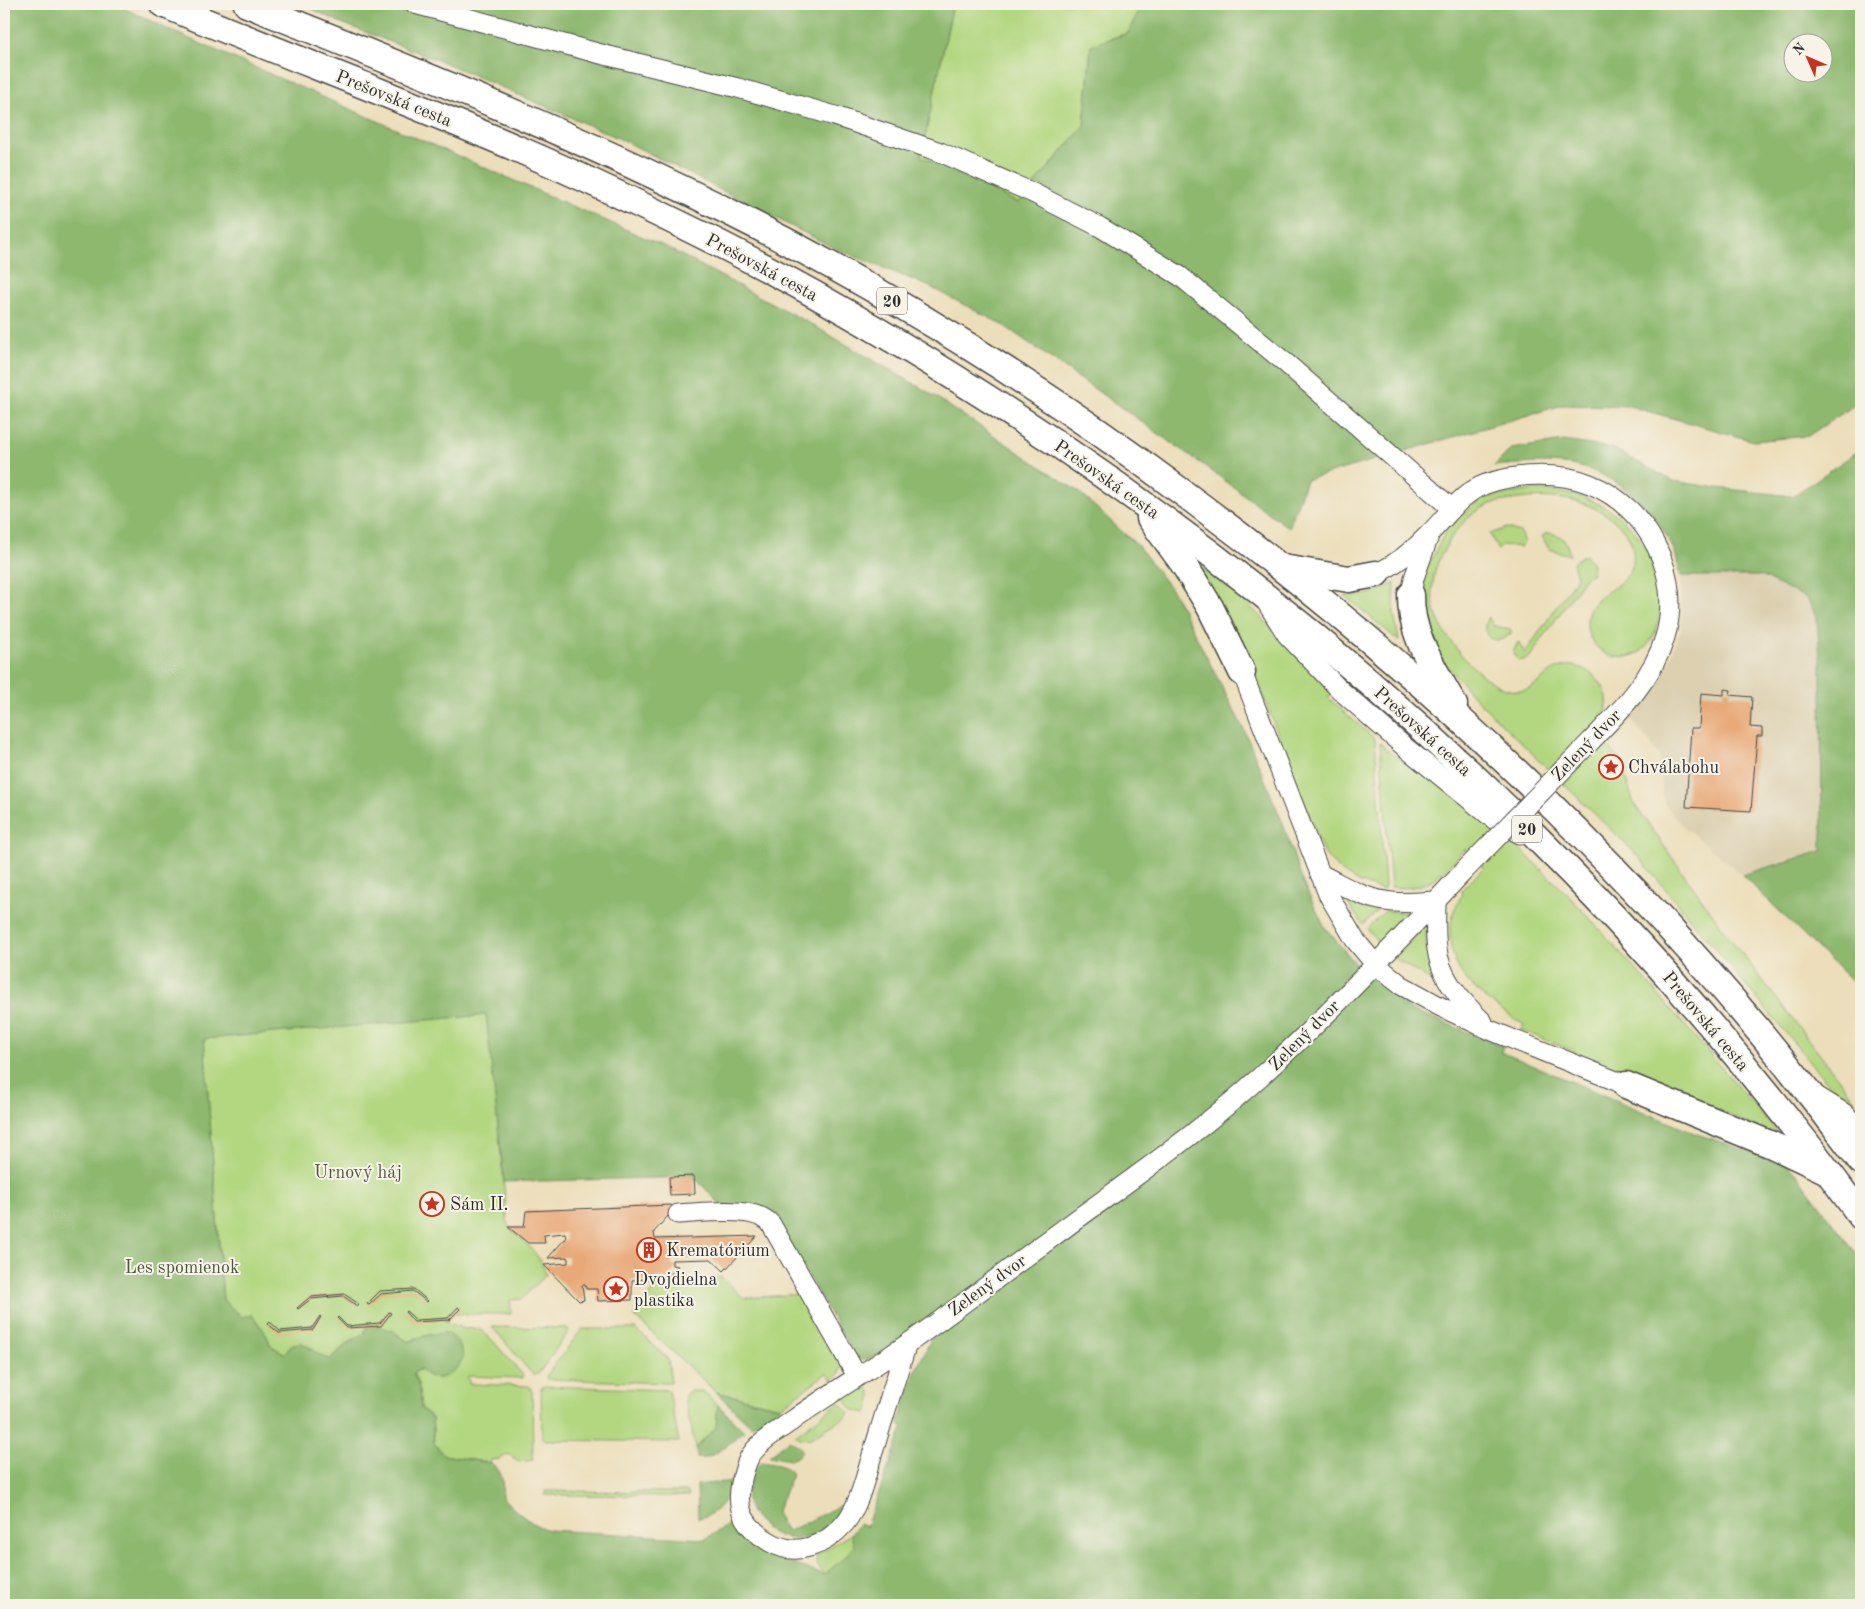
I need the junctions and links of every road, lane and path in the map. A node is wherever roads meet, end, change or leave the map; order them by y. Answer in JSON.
{"nodes":[{"id":1,"x":163,"y":4,"type":"edge"},
{"id":2,"x":247,"y":4,"type":"edge"},
{"id":3,"x":415,"y":4,"type":"edge"},
{"id":4,"x":1137,"y":499,"type":"junction"},
{"id":5,"x":1451,"y":508,"type":"junction"},
{"id":6,"x":1430,"y":533,"type":"junction"},
{"id":7,"x":1281,"y":567,"type":"junction"},
{"id":8,"x":1376,"y":574,"type":"joint"},
{"id":9,"x":1412,"y":595,"type":"joint"},
{"id":10,"x":1242,"y":672,"type":"joint"},
{"id":11,"x":1463,"y":722,"type":"junction"},
{"id":12,"x":1320,"y":874,"type":"junction"},
{"id":13,"x":1436,"y":901,"type":"junction"},
{"id":14,"x":1375,"y":964,"type":"junction"},
{"id":15,"x":1490,"y":1030,"type":"junction"},
{"id":16,"x":1626,"y":1085,"type":"joint"},
{"id":17,"x":1805,"y":1088,"type":"junction"},
{"id":18,"x":1861,"y":1131,"type":"edge"},
{"id":19,"x":1861,"y":1161,"type":"edge"},
{"id":20,"x":1830,"y":1173,"type":"junction"},
{"id":21,"x":678,"y":1214,"type":"dead end"},
{"id":22,"x":1861,"y":1216,"type":"edge"},
{"id":23,"x":907,"y":1344,"type":"junction"},
{"id":24,"x":857,"y":1376,"type":"junction"}],
"edges":[{"from":1,"to":4,"type":"highway","name":"Prešovská cesta","number":"20"},
{"from":2,"to":7,"type":"highway","name":"Prešovská cesta","number":"20"},
{"from":3,"to":5,"type":"street"},
{"from":4,"to":10,"type":"highway"},
{"from":4,"to":20,"type":"highway","name":"Prešovská cesta","number":"20"},
{"from":5,"to":6,"type":"street","name":"Zelený dvor"},
{"from":5,"to":13,"type":"street","name":"Zelený dvor","bridge":true},
{"from":6,"to":8,"type":"street"},
{"from":6,"to":9,"type":"street"},
{"from":7,"to":8,"type":"highway"},
{"from":7,"to":11,"type":"highway","name":"Prešovská cesta","number":"20"},
{"from":9,"to":11,"type":"highway"},
{"from":10,"to":12,"type":"street"},
{"from":11,"to":17,"type":"highway","name":"Prešovská cesta","number":"20"},
{"from":12,"to":13,"type":"street"},
{"from":12,"to":14,"type":"street"},
{"from":13,"to":14,"type":"street","name":"Zelený dvor"},
{"from":13,"to":15,"type":"street"},
{"from":14,"to":15,"type":"street"},
{"from":14,"to":23,"type":"street","name":"Zelený dvor"},
{"from":15,"to":16,"type":"street"},
{"from":16,"to":20,"type":"highway"},
{"from":17,"to":18,"type":"street"},
{"from":17,"to":19,"type":"highway","name":"Prešovská cesta","number":"20"},
{"from":20,"to":22,"type":"highway","name":"Prešovská cesta","number":"20"},
{"from":21,"to":24,"type":"street"},
{"from":23,"to":24,"type":"street","name":"Zelený dvor"},
{"from":23,"to":24,"type":"street","name":"Zelený dvor"}]}
